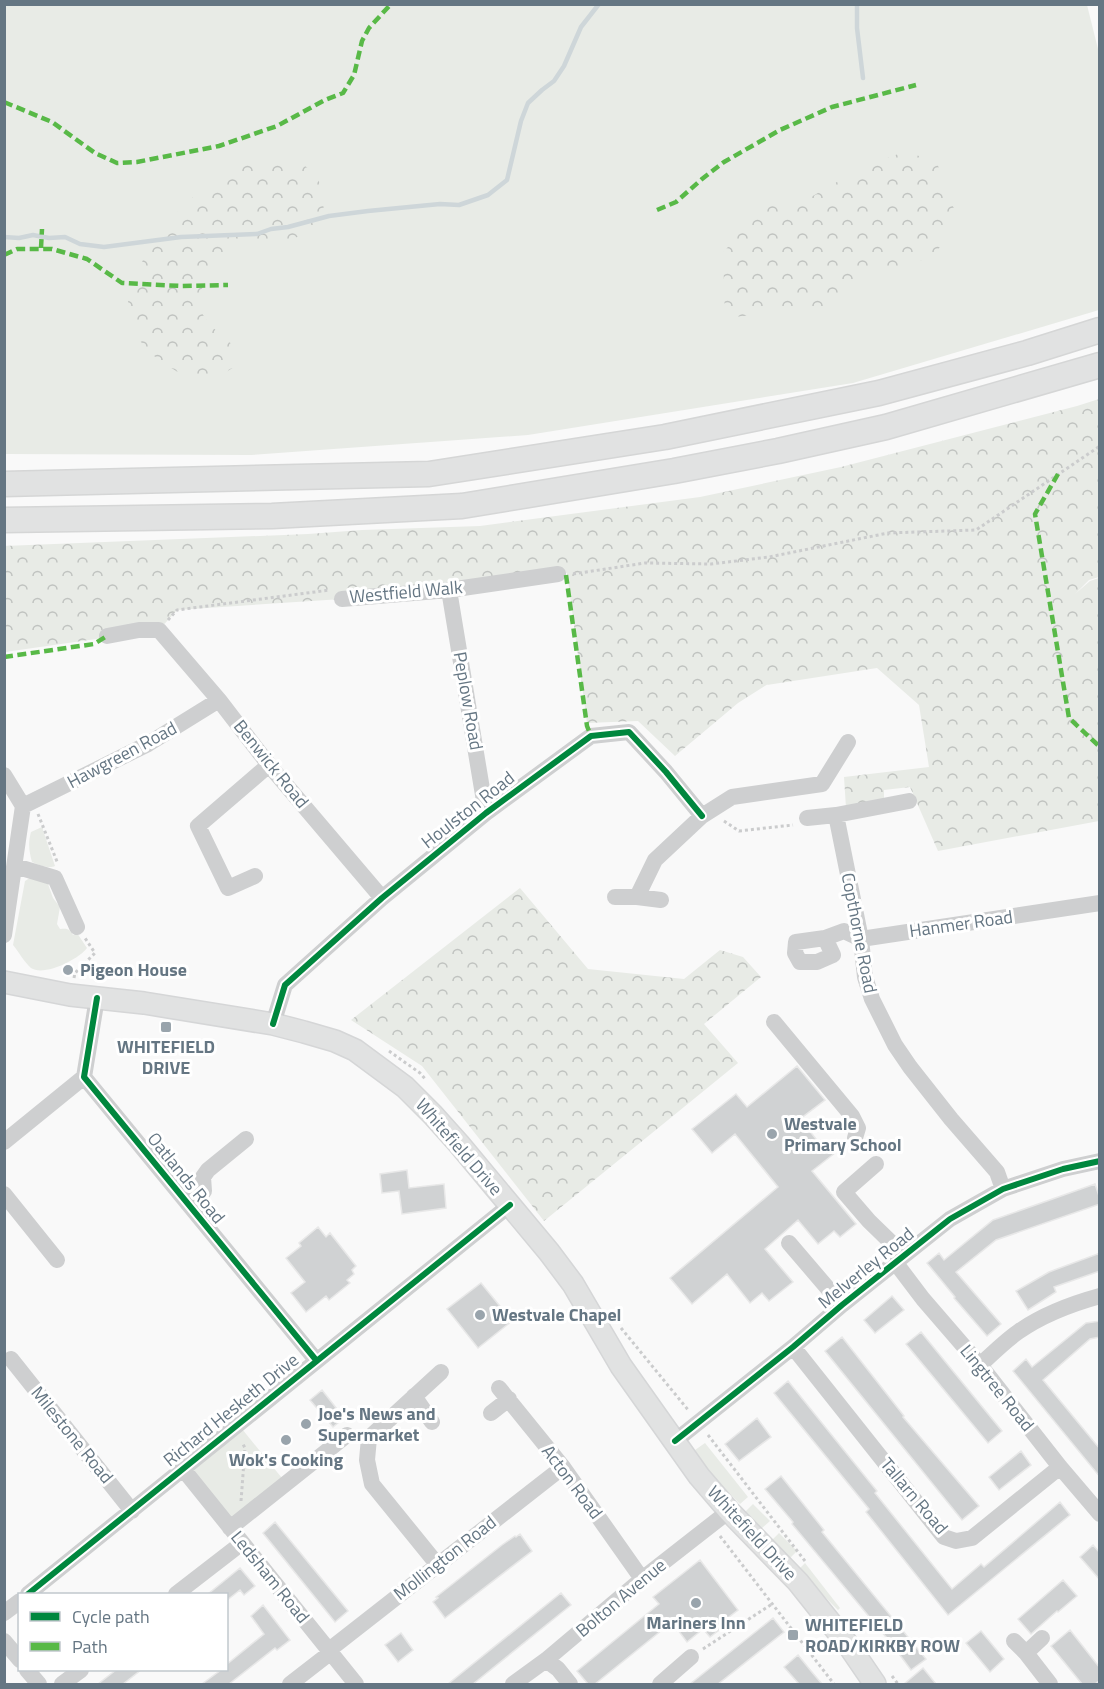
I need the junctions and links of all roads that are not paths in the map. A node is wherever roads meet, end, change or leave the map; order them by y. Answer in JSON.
{"nodes":[{"id":1,"x":1100,"y":330,"type":"edge"},
{"id":2,"x":1100,"y":365,"type":"edge"},
{"id":3,"x":4,"y":484,"type":"edge"},
{"id":4,"x":4,"y":520,"type":"edge"},
{"id":5,"x":558,"y":574,"type":"road end"},
{"id":6,"x":449,"y":590,"type":"junction"},
{"id":7,"x":342,"y":599,"type":"road end"},
{"id":8,"x":107,"y":636,"type":"dead end"},
{"id":9,"x":219,"y":700,"type":"junction"},
{"id":10,"x":848,"y":742,"type":"dead end"},
{"id":11,"x":269,"y":765,"type":"junction"},
{"id":12,"x":4,"y":775,"type":"edge"},
{"id":13,"x":909,"y":801,"type":"dead end"},
{"id":14,"x":28,"y":804,"type":"junction"},
{"id":15,"x":486,"y":813,"type":"junction"},
{"id":16,"x":706,"y":814,"type":"junction"},
{"id":17,"x":836,"y":815,"type":"junction"},
{"id":18,"x":807,"y":818,"type":"road end"},
{"id":19,"x":15,"y":866,"type":"junction"},
{"id":20,"x":255,"y":876,"type":"dead end"},
{"id":21,"x":615,"y":897,"type":"dead end"},
{"id":22,"x":637,"y":897,"type":"junction"},
{"id":23,"x":382,"y":898,"type":"junction"},
{"id":24,"x":661,"y":900,"type":"dead end"},
{"id":25,"x":1100,"y":903,"type":"edge"},
{"id":26,"x":77,"y":927,"type":"road end"},
{"id":27,"x":4,"y":935,"type":"edge"},
{"id":28,"x":825,"y":938,"type":"dead end"},
{"id":29,"x":861,"y":939,"type":"junction"},
{"id":30,"x":4,"y":982,"type":"edge"},
{"id":31,"x":97,"y":998,"type":"junction"},
{"id":32,"x":774,"y":1022,"type":"dead end"},
{"id":33,"x":273,"y":1024,"type":"junction"},
{"id":34,"x":84,"y":1077,"type":"junction"},
{"id":35,"x":855,"y":1138,"type":"dead end"},
{"id":36,"x":246,"y":1139,"type":"dead end"},
{"id":37,"x":4,"y":1143,"type":"edge"},
{"id":38,"x":1100,"y":1161,"type":"edge"},
{"id":39,"x":876,"y":1164,"type":"dead end"},
{"id":40,"x":1003,"y":1189,"type":"junction"},
{"id":41,"x":4,"y":1194,"type":"edge"},
{"id":42,"x":188,"y":1204,"type":"junction"},
{"id":43,"x":510,"y":1205,"type":"junction"},
{"id":44,"x":789,"y":1243,"type":"dead end"},
{"id":45,"x":899,"y":1259,"type":"junction"},
{"id":46,"x":57,"y":1260,"type":"dead end"},
{"id":47,"x":1100,"y":1296,"type":"edge"},
{"id":48,"x":842,"y":1305,"type":"junction"},
{"id":49,"x":793,"y":1347,"type":"junction"},
{"id":50,"x":11,"y":1359,"type":"dead end"},
{"id":51,"x":316,"y":1360,"type":"junction"},
{"id":52,"x":980,"y":1365,"type":"junction"},
{"id":53,"x":441,"y":1372,"type":"dead end"},
{"id":54,"x":414,"y":1396,"type":"junction"},
{"id":55,"x":491,"y":1413,"type":"dead end"},
{"id":56,"x":432,"y":1422,"type":"dead end"},
{"id":57,"x":347,"y":1435,"type":"dead end"},
{"id":58,"x":675,"y":1441,"type":"junction"},
{"id":59,"x":563,"y":1467,"type":"junction"},
{"id":60,"x":1060,"y":1467,"type":"junction"},
{"id":61,"x":183,"y":1469,"type":"junction"},
{"id":62,"x":132,"y":1511,"type":"junction"},
{"id":63,"x":729,"y":1511,"type":"junction"},
{"id":64,"x":1100,"y":1514,"type":"edge"},
{"id":65,"x":234,"y":1524,"type":"junction"},
{"id":66,"x":242,"y":1543,"type":"junction"},
{"id":67,"x":437,"y":1564,"type":"junction"},
{"id":68,"x":642,"y":1579,"type":"junction"},
{"id":69,"x":29,"y":1593,"type":"edge"},
{"id":70,"x":177,"y":1593,"type":"edge"},
{"id":71,"x":18,"y":1602,"type":"edge"},
{"id":72,"x":4,"y":1613,"type":"edge"},
{"id":73,"x":1042,"y":1638,"type":"dead end"},
{"id":74,"x":4,"y":1641,"type":"edge"},
{"id":75,"x":329,"y":1652,"type":"junction"},
{"id":76,"x":691,"y":1657,"type":"road end"},
{"id":77,"x":18,"y":1658,"type":"edge"},
{"id":78,"x":546,"y":1660,"type":"junction"},
{"id":79,"x":28,"y":1671,"type":"edge"},
{"id":80,"x":80,"y":1671,"type":"edge"},
{"id":81,"x":883,"y":1680,"type":"edge"},
{"id":82,"x":39,"y":1684,"type":"edge"},
{"id":83,"x":62,"y":1684,"type":"edge"},
{"id":84,"x":290,"y":1684,"type":"edge"},
{"id":85,"x":356,"y":1684,"type":"edge"},
{"id":86,"x":513,"y":1684,"type":"edge"},
{"id":87,"x":570,"y":1684,"type":"edge"},
{"id":88,"x":660,"y":1684,"type":"edge"},
{"id":89,"x":1050,"y":1684,"type":"edge"}],
"edges":[{"from":1,"to":3,"type":"highway"},
{"from":2,"to":4,"type":"highway"},
{"from":5,"to":6,"type":"street","name":"Westfield Walk"},
{"from":6,"to":7,"type":"street","name":"Westfield Walk"},
{"from":6,"to":15,"type":"street","name":"Peplow Road"},
{"from":8,"to":9,"type":"street","name":"Benwick Road"},
{"from":9,"to":11,"type":"street","name":"Benwick Road"},
{"from":9,"to":14,"type":"street","name":"Hawgreen Road"},
{"from":10,"to":16,"type":"street"},
{"from":11,"to":20,"type":"street"},
{"from":11,"to":23,"type":"street","name":"Benwick Road"},
{"from":12,"to":14,"type":"street"},
{"from":13,"to":17,"type":"street"},
{"from":14,"to":19,"type":"street"},
{"from":15,"to":16,"type":"street","name":"Houlston Road"},
{"from":15,"to":23,"type":"street","name":"Houlston Road"},
{"from":16,"to":22,"type":"street"},
{"from":17,"to":18,"type":"street"},
{"from":17,"to":29,"type":"street","name":"Copthorne Road"},
{"from":19,"to":26,"type":"street"},
{"from":19,"to":27,"type":"street"},
{"from":21,"to":22,"type":"street"},
{"from":22,"to":24,"type":"street"},
{"from":23,"to":33,"type":"street","name":"Houlston Road"},
{"from":25,"to":29,"type":"street","name":"Hanmer Road"},
{"from":28,"to":29,"type":"street","name":"Hanmer Road"},
{"from":29,"to":40,"type":"street","name":"Copthorne Road"},
{"from":30,"to":31,"type":"main road","name":"Whitefield Drive"},
{"from":31,"to":33,"type":"main road","name":"Whitefield Drive"},
{"from":31,"to":34,"type":"street"},
{"from":32,"to":35,"type":"street"},
{"from":33,"to":43,"type":"main road","name":"Whitefield Drive"},
{"from":34,"to":37,"type":"street"},
{"from":34,"to":42,"type":"street","name":"Oatlands Road"},
{"from":36,"to":42,"type":"street"},
{"from":38,"to":40,"type":"street","name":"Melverley Road"},
{"from":39,"to":45,"type":"street","name":"Lingtree Road"},
{"from":40,"to":45,"type":"street","name":"Melverley Road"},
{"from":41,"to":46,"type":"street"},
{"from":42,"to":51,"type":"street","name":"Oatlands Road"},
{"from":43,"to":51,"type":"street","name":"Richard Hesketh Drive"},
{"from":43,"to":58,"type":"main road","name":"Whitefield Drive"},
{"from":44,"to":48,"type":"street"},
{"from":45,"to":48,"type":"street","name":"Melverley Road"},
{"from":45,"to":52,"type":"street","name":"Lingtree Road"},
{"from":47,"to":52,"type":"street"},
{"from":48,"to":49,"type":"street","name":"Melverley Road"},
{"from":49,"to":58,"type":"street","name":"Melverley Road"},
{"from":49,"to":60,"type":"street","name":"Tallarn Road"},
{"from":50,"to":62,"type":"street","name":"Milestone Road"},
{"from":51,"to":61,"type":"street","name":"Richard Hesketh Drive"},
{"from":52,"to":60,"type":"street","name":"Lingtree Road"},
{"from":53,"to":54,"type":"street"},
{"from":54,"to":56,"type":"street"},
{"from":54,"to":67,"type":"street"},
{"from":55,"to":59,"type":"street","name":"Acton Road"},
{"from":57,"to":65,"type":"street"},
{"from":58,"to":63,"type":"main road","name":"Whitefield Drive"},
{"from":59,"to":67,"type":"street","name":"Mollington Road"},
{"from":59,"to":68,"type":"street","name":"Acton Road"},
{"from":60,"to":64,"type":"street","name":"Lingtree Road"},
{"from":61,"to":62,"type":"street","name":"Richard Hesketh Drive"},
{"from":61,"to":65,"type":"street","name":"Ledsham Road"},
{"from":62,"to":69,"type":"street","name":"Richard Hesketh Drive"},
{"from":63,"to":68,"type":"street","name":"Bolton Avenue"},
{"from":63,"to":81,"type":"main road","name":"Whitefield Drive"},
{"from":65,"to":66,"type":"street","name":"Ledsham Road"},
{"from":66,"to":70,"type":"street"},
{"from":66,"to":75,"type":"street","name":"Ledsham Road"},
{"from":67,"to":75,"type":"street","name":"Mollington Road"},
{"from":68,"to":78,"type":"street","name":"Bolton Avenue"},
{"from":71,"to":72,"type":"street"},
{"from":73,"to":89,"type":"street"},
{"from":74,"to":77,"type":"street"},
{"from":75,"to":84,"type":"street","name":"Mollington Road"},
{"from":75,"to":85,"type":"street","name":"Ledsham Road"},
{"from":76,"to":88,"type":"street"},
{"from":78,"to":86,"type":"street","name":"Bolton Avenue"},
{"from":78,"to":87,"type":"street"},
{"from":79,"to":82,"type":"street"},
{"from":80,"to":83,"type":"street"}]}
